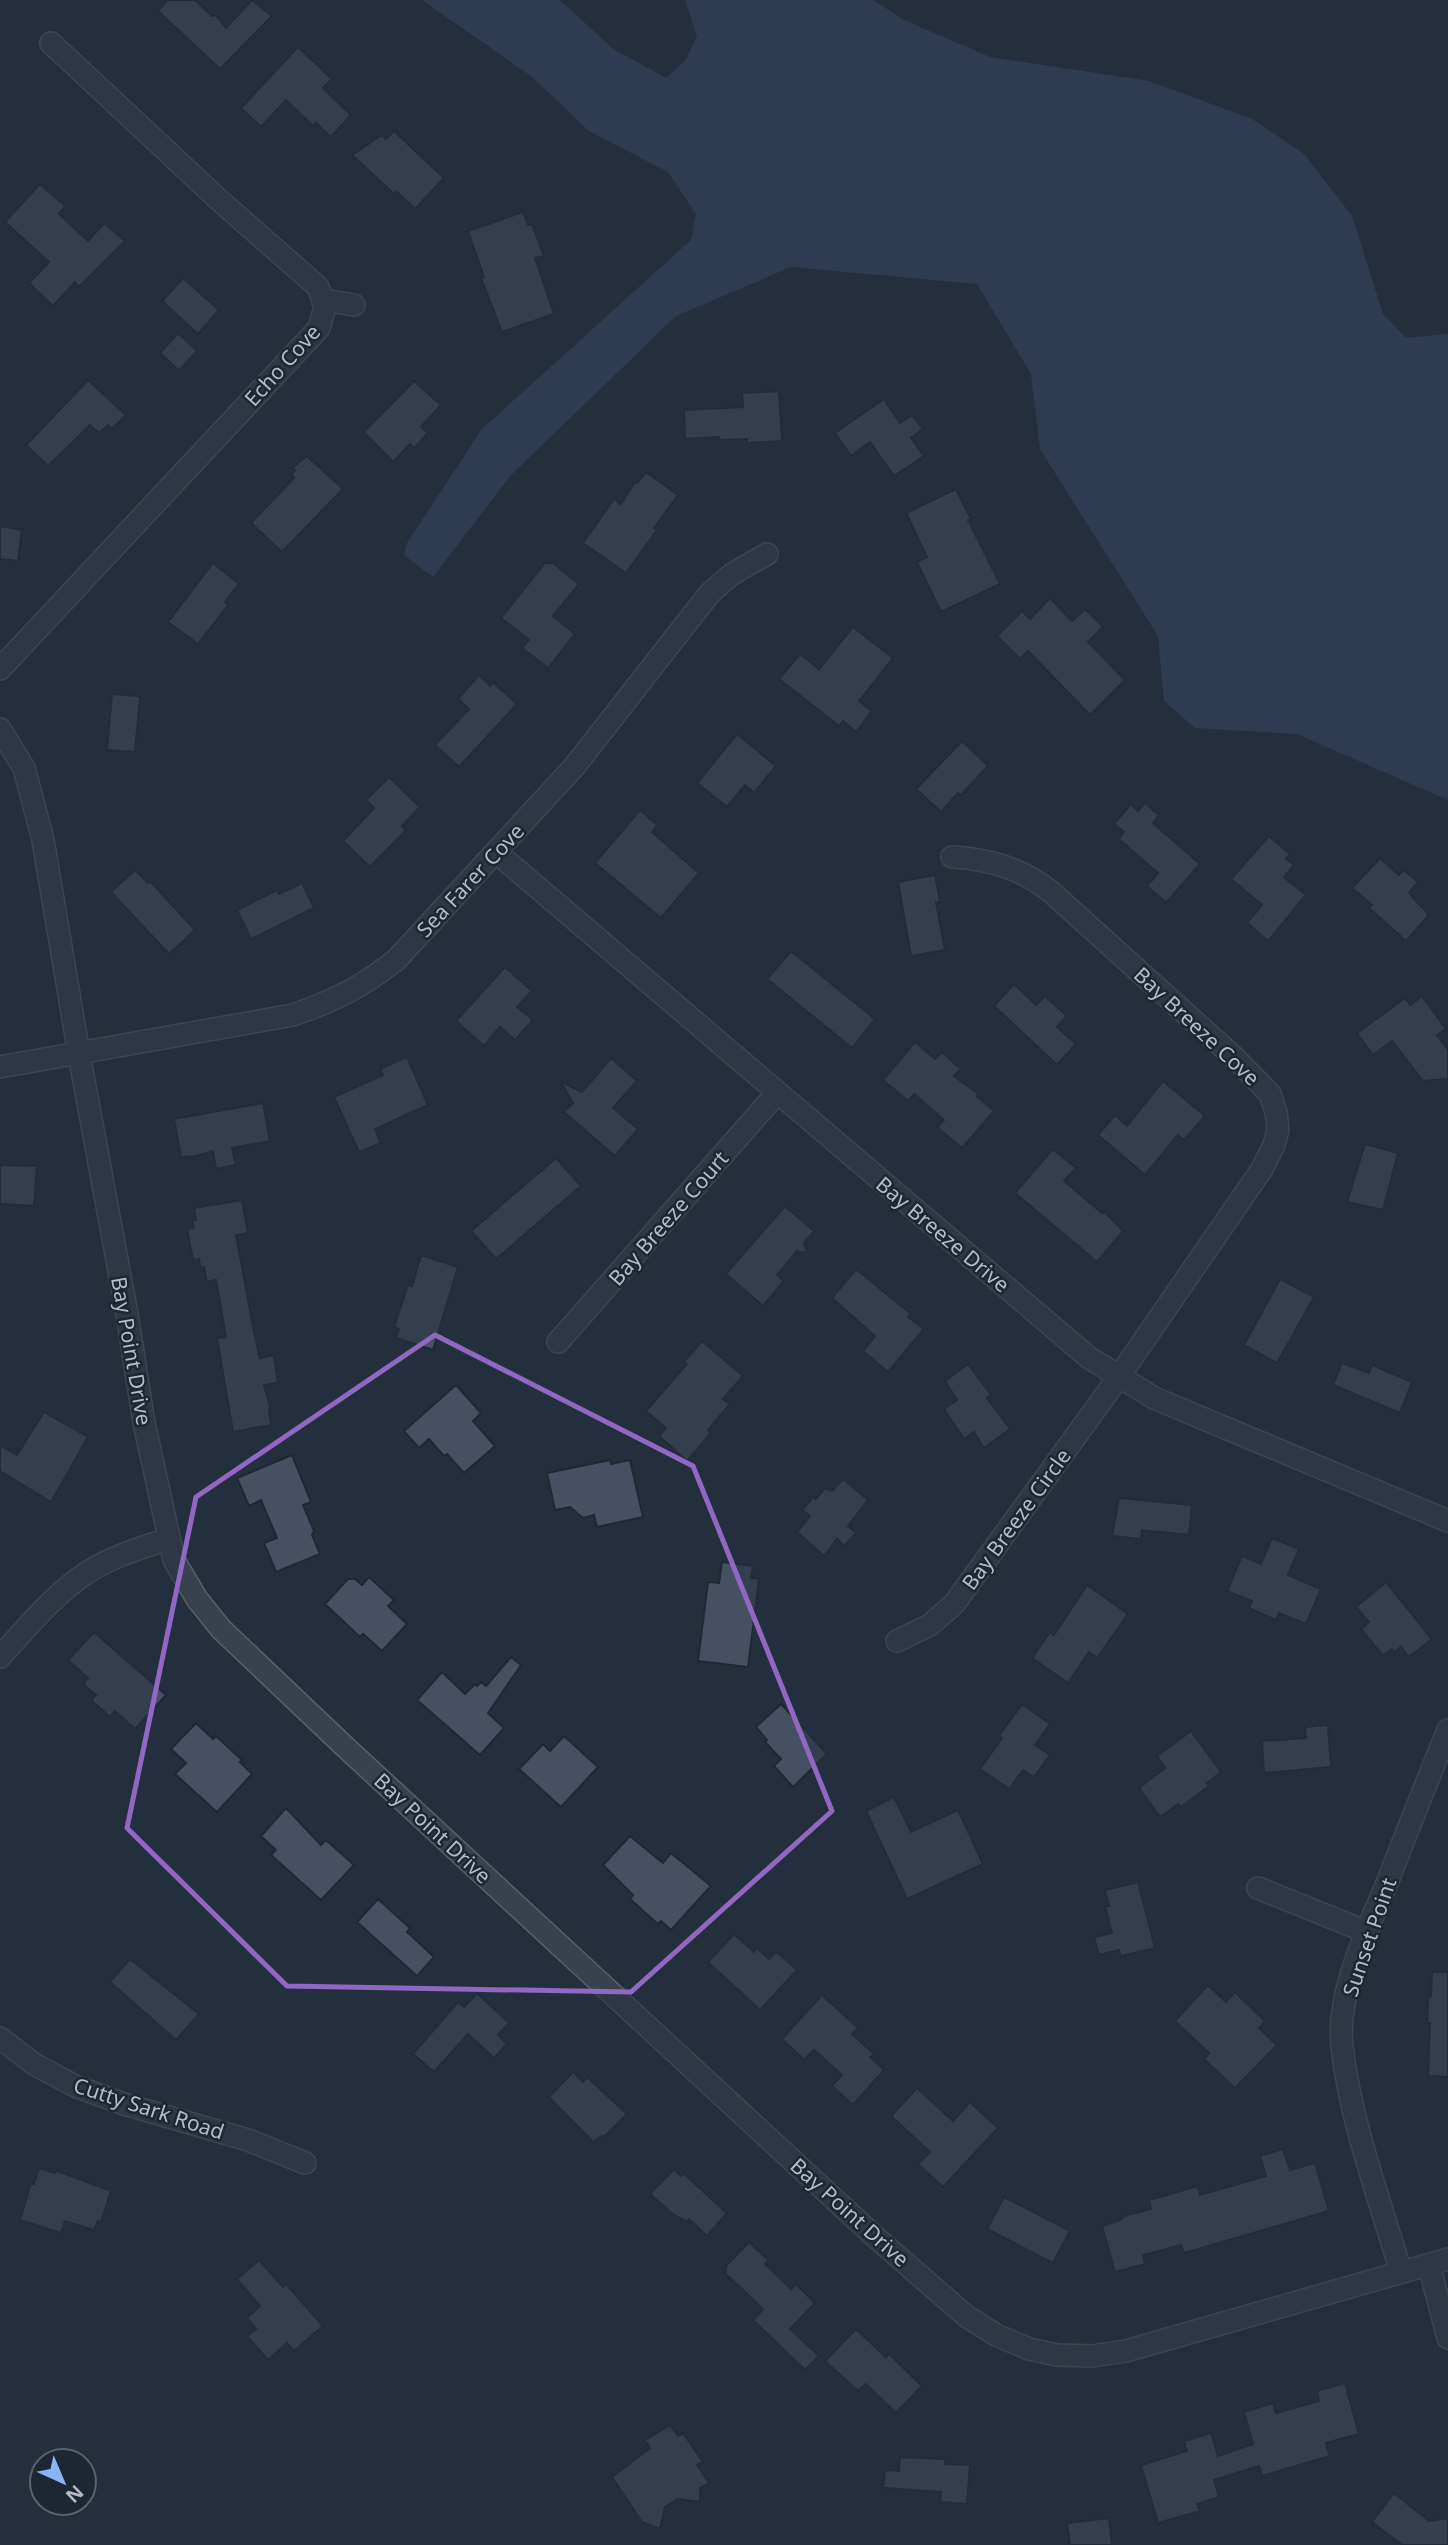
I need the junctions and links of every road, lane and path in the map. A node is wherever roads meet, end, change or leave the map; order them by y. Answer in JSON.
{"nodes":[{"id":1,"x":51,"y":43,"type":"dead end"},
{"id":2,"x":324,"y":300,"type":"junction"},
{"id":3,"x":354,"y":305,"type":"dead end"},
{"id":4,"x":767,"y":554,"type":"dead end"},
{"id":5,"x":0,"y":669,"type":"edge"},
{"id":6,"x":0,"y":729,"type":"edge"},
{"id":7,"x":497,"y":853,"type":"junction"},
{"id":8,"x":952,"y":857,"type":"dead end"},
{"id":9,"x":79,"y":1054,"type":"junction"},
{"id":10,"x":0,"y":1067,"type":"edge"},
{"id":11,"x":776,"y":1093,"type":"junction"},
{"id":12,"x":558,"y":1342,"type":"dead end"},
{"id":13,"x":1118,"y":1378,"type":"junction"},
{"id":14,"x":1448,"y":1521,"type":"edge"},
{"id":15,"x":168,"y":1539,"type":"junction"},
{"id":16,"x":897,"y":1641,"type":"dead end"},
{"id":17,"x":0,"y":1657,"type":"edge"},
{"id":18,"x":1448,"y":1730,"type":"edge"},
{"id":19,"x":1258,"y":1888,"type":"dead end"},
{"id":20,"x":1367,"y":1932,"type":"junction"},
{"id":21,"x":0,"y":2038,"type":"edge"},
{"id":22,"x":305,"y":2163,"type":"dead end"},
{"id":23,"x":1438,"y":2262,"type":"edge"},
{"id":24,"x":1401,"y":2272,"type":"junction"},
{"id":25,"x":1448,"y":2338,"type":"edge"}],
"edges":[{"from":1,"to":2,"type":"street","name":"Echo Cove"},
{"from":2,"to":3,"type":"street"},
{"from":2,"to":5,"type":"street","name":"Echo Cove"},
{"from":4,"to":7,"type":"street","name":"Sea Farer Cove"},
{"from":6,"to":9,"type":"street","name":"Bay Point Drive"},
{"from":7,"to":9,"type":"street","name":"Sea Farer Cove"},
{"from":7,"to":11,"type":"street","name":"Bay Breeze Drive"},
{"from":8,"to":13,"type":"street","name":"Bay Breeze Cove"},
{"from":9,"to":10,"type":"street","name":"Sea Farer Cove"},
{"from":9,"to":15,"type":"street","name":"Bay Point Drive"},
{"from":11,"to":12,"type":"street","name":"Bay Breeze Court"},
{"from":11,"to":13,"type":"street","name":"Bay Breeze Drive"},
{"from":13,"to":14,"type":"street","name":"Bay Breeze Drive"},
{"from":13,"to":16,"type":"street","name":"Bay Breeze Circle"},
{"from":15,"to":17,"type":"street"},
{"from":15,"to":24,"type":"street","name":"Bay Point Drive"},
{"from":18,"to":20,"type":"street","name":"Sunset Point"},
{"from":19,"to":20,"type":"street"},
{"from":20,"to":24,"type":"street","name":"Sunset Point"},
{"from":21,"to":22,"type":"street","name":"Cutty Sark Road"},
{"from":23,"to":24,"type":"street","name":"Bay Point Drive"},
{"from":23,"to":25,"type":"street"}]}
